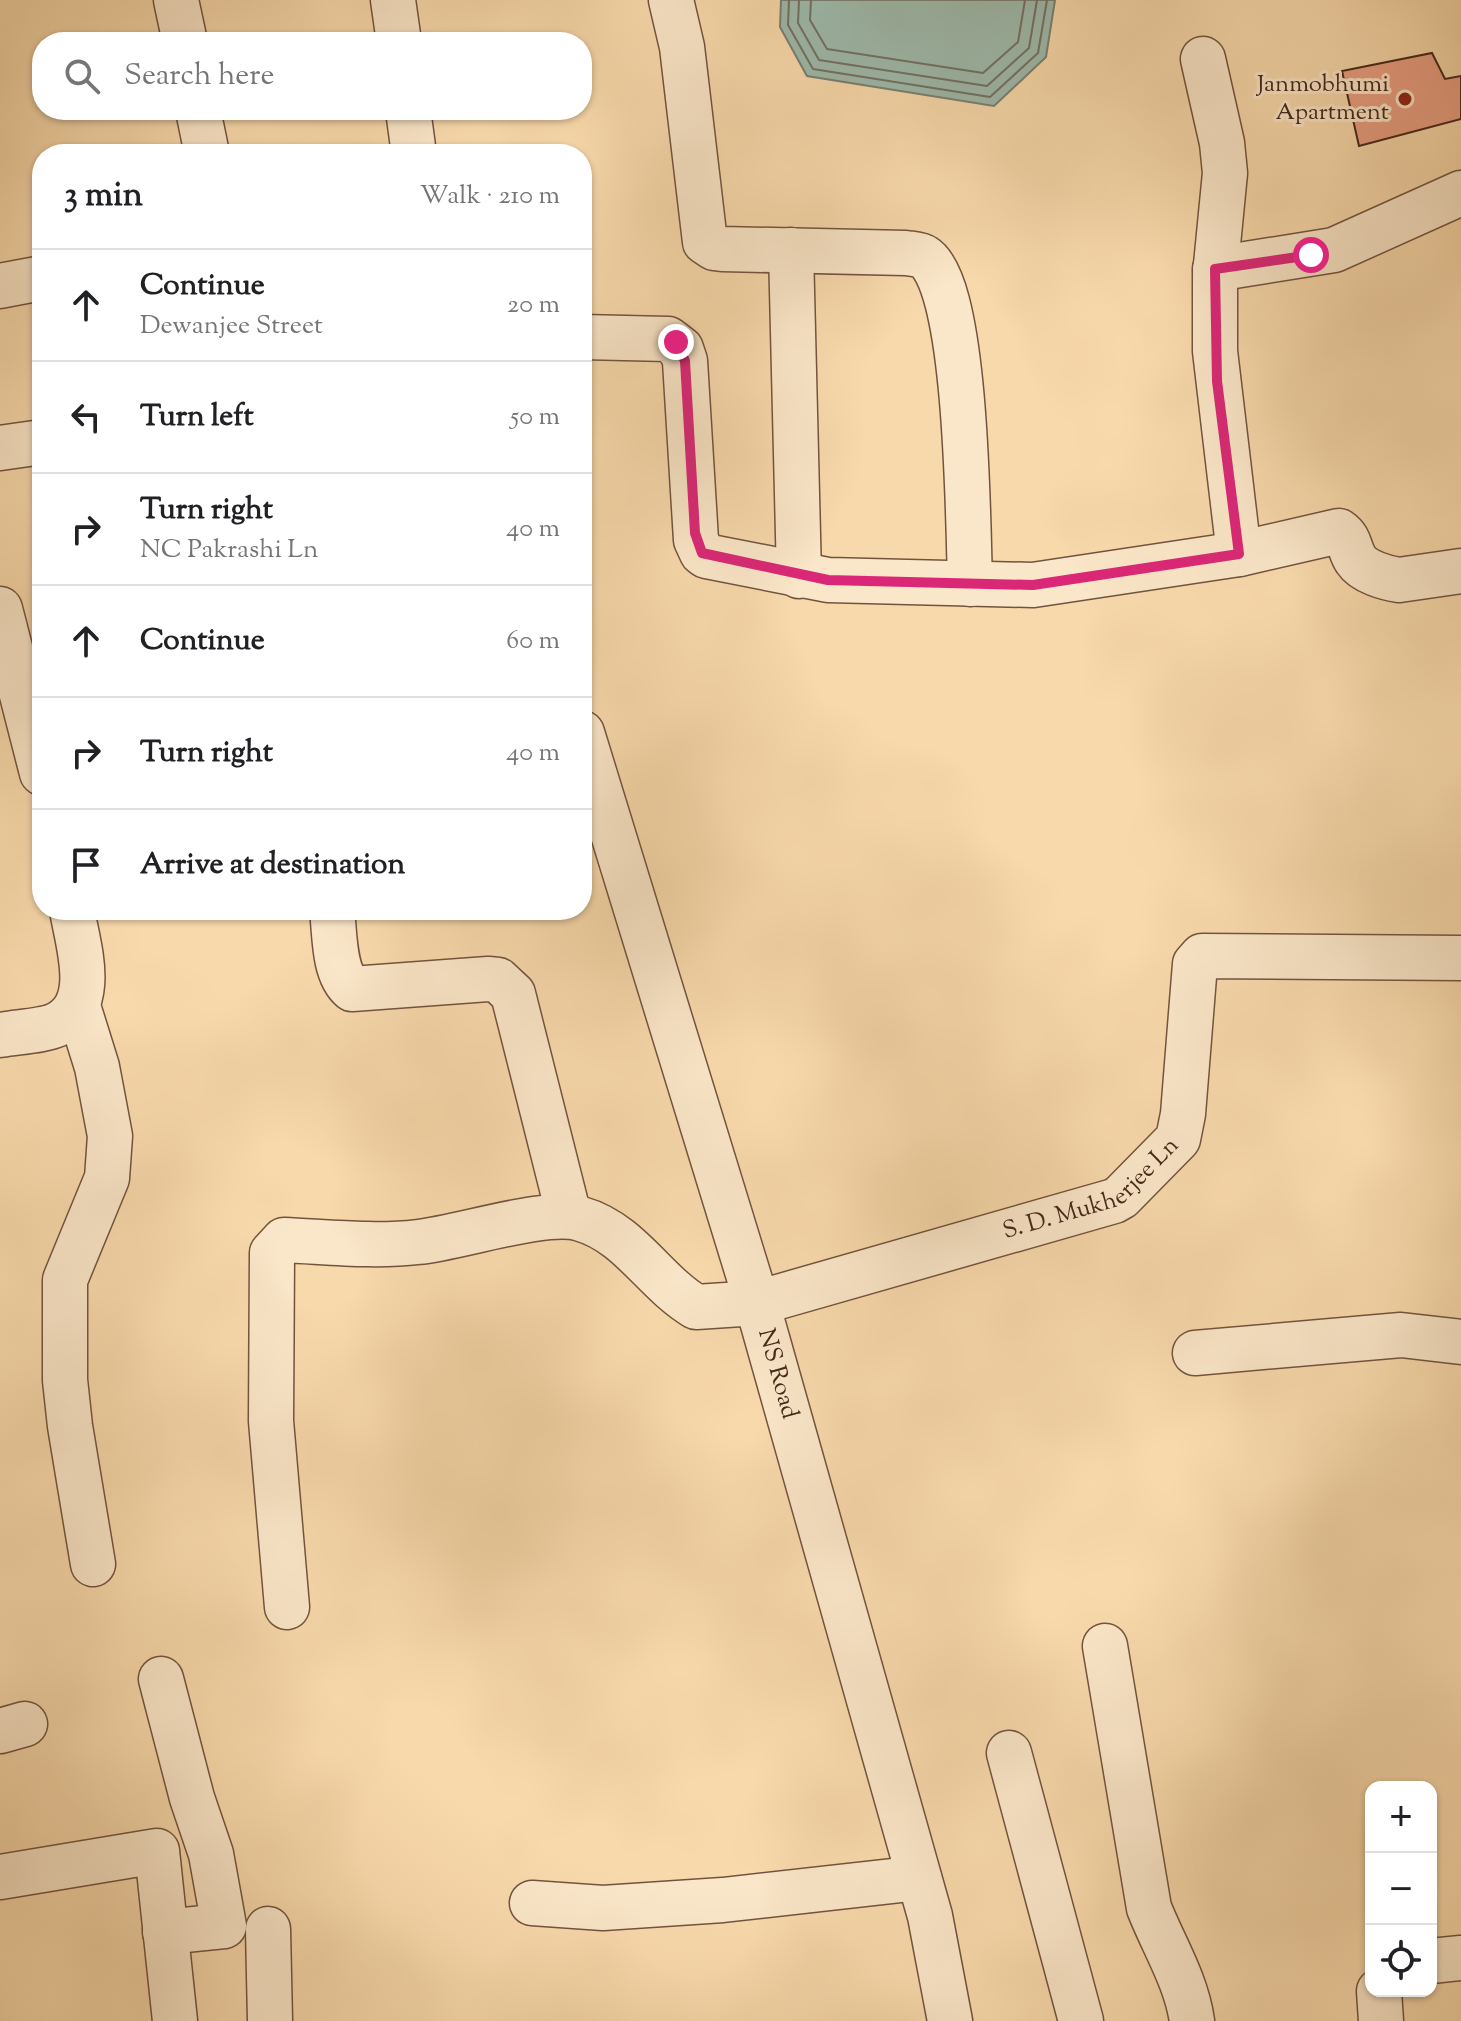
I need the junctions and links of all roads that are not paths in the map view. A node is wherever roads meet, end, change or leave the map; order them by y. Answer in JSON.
{"nodes":[{"id":1,"x":176,"y":0,"type":"edge"},
{"id":2,"x":393,"y":0,"type":"edge"},
{"id":3,"x":671,"y":0,"type":"edge"},
{"id":4,"x":183,"y":32,"type":"edge"},
{"id":5,"x":398,"y":32,"type":"edge"},
{"id":6,"x":1203,"y":59,"type":"dead end"},
{"id":7,"x":200,"y":120,"type":"edge"},
{"id":8,"x":409,"y":120,"type":"edge"},
{"id":9,"x":205,"y":144,"type":"edge"},
{"id":10,"x":413,"y":144,"type":"edge"},
{"id":11,"x":1461,"y":193,"type":"edge"},
{"id":12,"x":791,"y":250,"type":"junction"},
{"id":13,"x":1215,"y":269,"type":"junction"},
{"id":14,"x":32,"y":280,"type":"edge"},
{"id":15,"x":0,"y":286,"type":"edge"},
{"id":16,"x":592,"y":337,"type":"edge"},
{"id":17,"x":32,"y":443,"type":"edge"},
{"id":18,"x":0,"y":448,"type":"edge"},
{"id":19,"x":1239,"y":554,"type":"junction"},
{"id":20,"x":1461,"y":571,"type":"edge"},
{"id":21,"x":799,"y":576,"type":"junction"},
{"id":22,"x":970,"y":584,"type":"junction"},
{"id":23,"x":0,"y":609,"type":"edge"},
{"id":24,"x":29,"y":747,"type":"edge"},
{"id":25,"x":592,"y":766,"type":"edge"},
{"id":26,"x":74,"y":920,"type":"edge"},
{"id":27,"x":333,"y":920,"type":"edge"},
{"id":28,"x":1461,"y":958,"type":"edge"},
{"id":29,"x":78,"y":1006,"type":"junction"},
{"id":30,"x":0,"y":1035,"type":"edge"},
{"id":31,"x":569,"y":1216,"type":"junction"},
{"id":32,"x":757,"y":1303,"type":"junction"},
{"id":33,"x":1461,"y":1342,"type":"edge"},
{"id":34,"x":1195,"y":1353,"type":"dead end"},
{"id":35,"x":93,"y":1564,"type":"dead end"},
{"id":36,"x":287,"y":1607,"type":"dead end"},
{"id":37,"x":1105,"y":1646,"type":"dead end"},
{"id":38,"x":161,"y":1679,"type":"dead end"},
{"id":39,"x":1009,"y":1753,"type":"dead end"},
{"id":40,"x":0,"y":1877,"type":"edge"},
{"id":41,"x":919,"y":1878,"type":"junction"},
{"id":42,"x":532,"y":1903,"type":"dead end"},
{"id":43,"x":268,"y":1929,"type":"dead end"},
{"id":44,"x":165,"y":1932,"type":"junction"},
{"id":45,"x":1461,"y":1958,"type":"edge"},
{"id":46,"x":1437,"y":1960,"type":"edge"},
{"id":47,"x":1379,"y":1997,"type":"edge"},
{"id":48,"x":175,"y":2021,"type":"edge"},
{"id":49,"x":270,"y":2021,"type":"edge"},
{"id":50,"x":950,"y":2021,"type":"edge"},
{"id":51,"x":1081,"y":2021,"type":"edge"},
{"id":52,"x":1192,"y":2021,"type":"edge"},
{"id":53,"x":1381,"y":2021,"type":"edge"}],
"edges":[{"from":1,"to":4,"type":"street"},
{"from":2,"to":5,"type":"street"},
{"from":3,"to":12,"type":"street"},
{"from":6,"to":13,"type":"street"},
{"from":7,"to":9,"type":"street"},
{"from":8,"to":10,"type":"street"},
{"from":11,"to":13,"type":"street"},
{"from":12,"to":21,"type":"street"},
{"from":12,"to":22,"type":"street"},
{"from":13,"to":19,"type":"street"},
{"from":14,"to":15,"type":"street"},
{"from":16,"to":21,"type":"street"},
{"from":17,"to":18,"type":"street"},
{"from":19,"to":20,"type":"street"},
{"from":19,"to":22,"type":"street"},
{"from":21,"to":22,"type":"street"},
{"from":23,"to":24,"type":"street"},
{"from":25,"to":32,"type":"street","name":"NS Road"},
{"from":26,"to":29,"type":"street"},
{"from":27,"to":31,"type":"street"},
{"from":28,"to":32,"type":"street","name":"S. D. Mukherjee Ln"},
{"from":29,"to":30,"type":"street"},
{"from":29,"to":35,"type":"street"},
{"from":31,"to":32,"type":"street"},
{"from":31,"to":36,"type":"street"},
{"from":32,"to":41,"type":"street","name":"NS Road"},
{"from":33,"to":34,"type":"street"},
{"from":37,"to":52,"type":"street"},
{"from":38,"to":44,"type":"street"},
{"from":39,"to":51,"type":"street"},
{"from":40,"to":44,"type":"street"},
{"from":41,"to":42,"type":"street"},
{"from":41,"to":50,"type":"street","name":"NS Road"},
{"from":43,"to":49,"type":"street"},
{"from":44,"to":48,"type":"street"},
{"from":45,"to":46,"type":"street"},
{"from":47,"to":53,"type":"street"}]}
